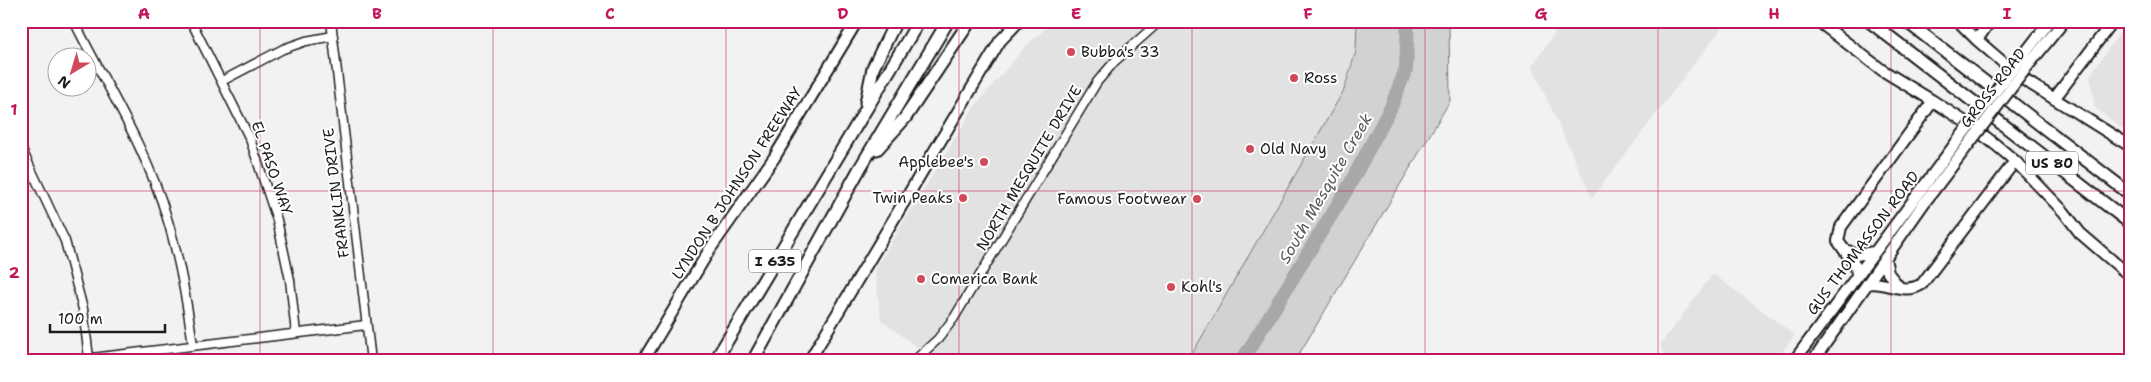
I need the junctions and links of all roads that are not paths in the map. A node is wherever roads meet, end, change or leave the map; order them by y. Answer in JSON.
{"nodes":[{"id":1,"x":74,"y":21,"type":"edge"},
{"id":2,"x":191,"y":21,"type":"edge"},
{"id":3,"x":330,"y":21,"type":"edge"},
{"id":4,"x":857,"y":21,"type":"edge"},
{"id":5,"x":896,"y":21,"type":"edge"},
{"id":6,"x":919,"y":21,"type":"edge"},
{"id":7,"x":948,"y":21,"type":"edge"},
{"id":8,"x":970,"y":21,"type":"edge"},
{"id":9,"x":1019,"y":21,"type":"edge"},
{"id":10,"x":1160,"y":21,"type":"edge"},
{"id":11,"x":1818,"y":21,"type":"edge"},
{"id":12,"x":1869,"y":21,"type":"edge"},
{"id":13,"x":1906,"y":21,"type":"edge"},
{"id":14,"x":1958,"y":21,"type":"edge"},
{"id":15,"x":1990,"y":21,"type":"edge"},
{"id":16,"x":2050,"y":21,"type":"edge"},
{"id":17,"x":2064,"y":21,"type":"edge"},
{"id":18,"x":2114,"y":21,"type":"edge"},
{"id":19,"x":333,"y":36,"type":"junction"},
{"id":20,"x":1976,"y":40,"type":"junction"},
{"id":21,"x":2026,"y":60,"type":"junction"},
{"id":22,"x":222,"y":81,"type":"junction"},
{"id":23,"x":2054,"y":99,"type":"junction"},
{"id":24,"x":1933,"y":100,"type":"junction"},
{"id":25,"x":864,"y":113,"type":"junction"},
{"id":26,"x":1956,"y":143,"type":"joint"},
{"id":27,"x":2130,"y":146,"type":"edge"},
{"id":28,"x":21,"y":148,"type":"edge"},
{"id":29,"x":1965,"y":149,"type":"joint"},
{"id":30,"x":2015,"y":161,"type":"junction"},
{"id":31,"x":860,"y":168,"type":"junction"},
{"id":32,"x":2130,"y":194,"type":"edge"},
{"id":33,"x":2130,"y":223,"type":"edge"},
{"id":34,"x":1842,"y":247,"type":"junction"},
{"id":35,"x":1874,"y":252,"type":"junction"},
{"id":36,"x":1885,"y":258,"type":"junction"},
{"id":37,"x":1856,"y":275,"type":"junction"},
{"id":38,"x":2130,"y":276,"type":"edge"},
{"id":39,"x":1868,"y":283,"type":"junction"},
{"id":40,"x":1900,"y":289,"type":"junction"},
{"id":41,"x":1839,"y":300,"type":"junction"},
{"id":42,"x":1851,"y":308,"type":"junction"},
{"id":43,"x":366,"y":325,"type":"junction"},
{"id":44,"x":296,"y":333,"type":"junction"},
{"id":45,"x":193,"y":346,"type":"junction"},
{"id":46,"x":89,"y":358,"type":"junction"},
{"id":47,"x":67,"y":361,"type":"edge"},
{"id":48,"x":371,"y":361,"type":"edge"},
{"id":49,"x":643,"y":361,"type":"edge"},
{"id":50,"x":715,"y":361,"type":"edge"},
{"id":51,"x":753,"y":361,"type":"edge"},
{"id":52,"x":809,"y":361,"type":"edge"},
{"id":53,"x":914,"y":361,"type":"edge"},
{"id":54,"x":1794,"y":361,"type":"edge"},
{"id":55,"x":1813,"y":361,"type":"edge"}],
"edges":[{"from":1,"to":45,"type":"street"},
{"from":2,"to":22,"type":"street","name":"EL PASO WAY"},
{"from":3,"to":19,"type":"street","name":"FRANKLIN DRIVE"},
{"from":4,"to":49,"type":"main road","name":"LYNDON B JOHNSON FREEWAY"},
{"from":5,"to":25,"type":"highway"},
{"from":6,"to":25,"type":"highway","number":"I 635"},
{"from":7,"to":31,"type":"highway","number":"I 635"},
{"from":8,"to":31,"type":"highway"},
{"from":9,"to":52,"type":"main road"},
{"from":10,"to":53,"type":"street","name":"NORTH MESQUITE DRIVE"},
{"from":11,"to":24,"type":"main road"},
{"from":12,"to":33,"type":"highway","number":"US 80"},
{"from":13,"to":32,"type":"highway","number":"US 80"},
{"from":14,"to":20,"type":"main road"},
{"from":15,"to":20,"type":"main road"},
{"from":16,"to":21,"type":"main road","name":"GROSS ROAD"},
{"from":17,"to":21,"type":"main road","name":"GROSS ROAD"},
{"from":18,"to":23,"type":"main road"},
{"from":19,"to":22,"type":"street"},
{"from":19,"to":43,"type":"street","name":"FRANKLIN DRIVE"},
{"from":20,"to":23,"type":"main road"},
{"from":21,"to":26,"type":"main road","name":"GROSS ROAD","bridge":true},
{"from":21,"to":29,"type":"main road","name":"GROSS ROAD","bridge":true},
{"from":22,"to":44,"type":"street","name":"EL PASO WAY"},
{"from":23,"to":27,"type":"main road"},
{"from":24,"to":30,"type":"main road"},
{"from":24,"to":34,"type":"main road"},
{"from":25,"to":50,"type":"highway","number":"I 635"},
{"from":26,"to":35,"type":"main road","name":"GUS THOMASSON ROAD"},
{"from":28,"to":46,"type":"street"},
{"from":29,"to":36,"type":"main road","name":"GUS THOMASSON ROAD"},
{"from":30,"to":38,"type":"main road"},
{"from":30,"to":40,"type":"main road"},
{"from":31,"to":51,"type":"highway","number":"I 635"},
{"from":34,"to":35,"type":"main road"},
{"from":34,"to":37,"type":"main road"},
{"from":35,"to":37,"type":"main road","name":"GUS THOMASSON ROAD"},
{"from":36,"to":39,"type":"main road","name":"GUS THOMASSON ROAD"},
{"from":36,"to":40,"type":"main road"},
{"from":37,"to":41,"type":"main road","name":"GUS THOMASSON ROAD"},
{"from":39,"to":40,"type":"main road"},
{"from":39,"to":42,"type":"main road","name":"GUS THOMASSON ROAD"},
{"from":41,"to":42,"type":"main road"},
{"from":41,"to":54,"type":"main road","name":"GUS THOMASSON ROAD"},
{"from":42,"to":55,"type":"main road","name":"GUS THOMASSON ROAD"},
{"from":43,"to":44,"type":"street"},
{"from":43,"to":48,"type":"street","name":"FRANKLIN DRIVE"},
{"from":44,"to":45,"type":"street"},
{"from":45,"to":46,"type":"street"},
{"from":46,"to":47,"type":"street"}]}
